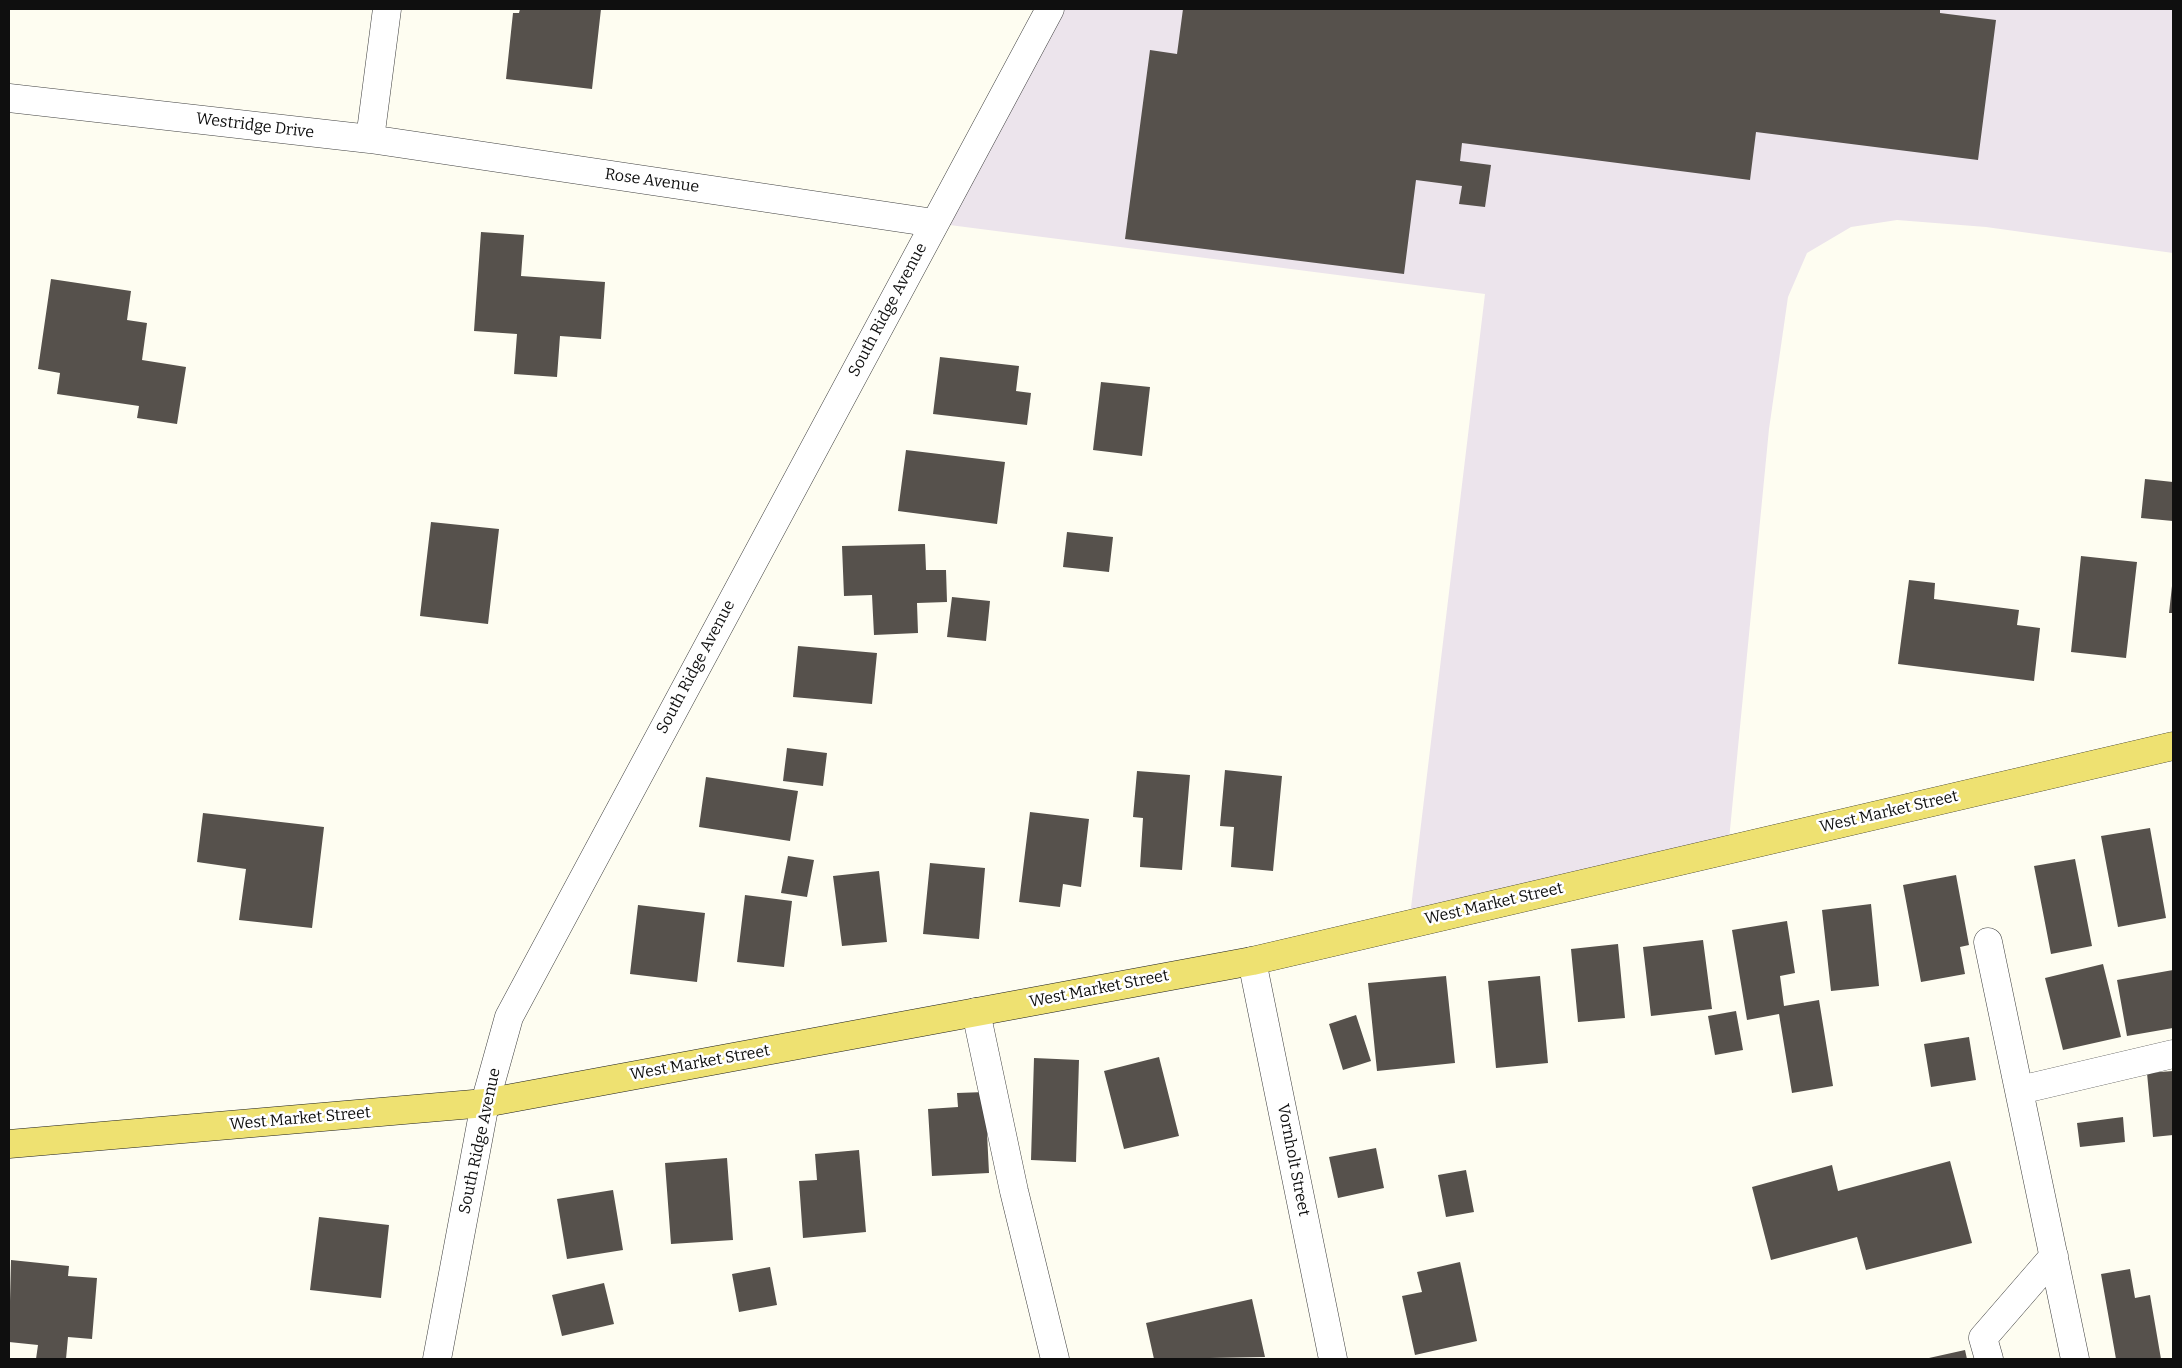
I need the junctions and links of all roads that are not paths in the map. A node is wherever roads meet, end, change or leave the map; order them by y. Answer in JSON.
{"nodes":[{"id":1,"x":387,"y":9,"type":"edge"},
{"id":2,"x":1050,"y":9,"type":"edge"},
{"id":3,"x":9,"y":98,"type":"edge"},
{"id":4,"x":370,"y":139,"type":"junction"},
{"id":5,"x":934,"y":223,"type":"junction"},
{"id":6,"x":2173,"y":746,"type":"edge"},
{"id":7,"x":1988,"y":942,"type":"dead end"},
{"id":8,"x":1252,"y":961,"type":"junction"},
{"id":9,"x":976,"y":1012,"type":"junction"},
{"id":10,"x":2173,"y":1054,"type":"edge"},
{"id":11,"x":2020,"y":1090,"type":"junction"},
{"id":12,"x":484,"y":1103,"type":"junction"},
{"id":13,"x":9,"y":1144,"type":"edge"},
{"id":14,"x":2054,"y":1256,"type":"junction"},
{"id":15,"x":437,"y":1359,"type":"edge"},
{"id":16,"x":1055,"y":1359,"type":"edge"},
{"id":17,"x":1333,"y":1359,"type":"edge"},
{"id":18,"x":1989,"y":1359,"type":"edge"},
{"id":19,"x":2075,"y":1359,"type":"edge"}],
"edges":[{"from":1,"to":4,"type":"street"},
{"from":2,"to":5,"type":"street","name":"South Ridge Avenue"},
{"from":3,"to":4,"type":"street","name":"Westridge Drive"},
{"from":4,"to":5,"type":"street","name":"Rose Avenue"},
{"from":5,"to":12,"type":"street","name":"South Ridge Avenue"},
{"from":6,"to":8,"type":"main road","name":"West Market Street"},
{"from":7,"to":11,"type":"street"},
{"from":8,"to":9,"type":"main road","name":"West Market Street"},
{"from":8,"to":17,"type":"street","name":"Vornholt Street"},
{"from":9,"to":12,"type":"main road","name":"West Market Street"},
{"from":9,"to":16,"type":"street"},
{"from":10,"to":11,"type":"street"},
{"from":11,"to":14,"type":"street"},
{"from":12,"to":13,"type":"main road","name":"West Market Street"},
{"from":12,"to":15,"type":"street","name":"South Ridge Avenue"},
{"from":14,"to":18,"type":"street"},
{"from":14,"to":19,"type":"street"}]}
